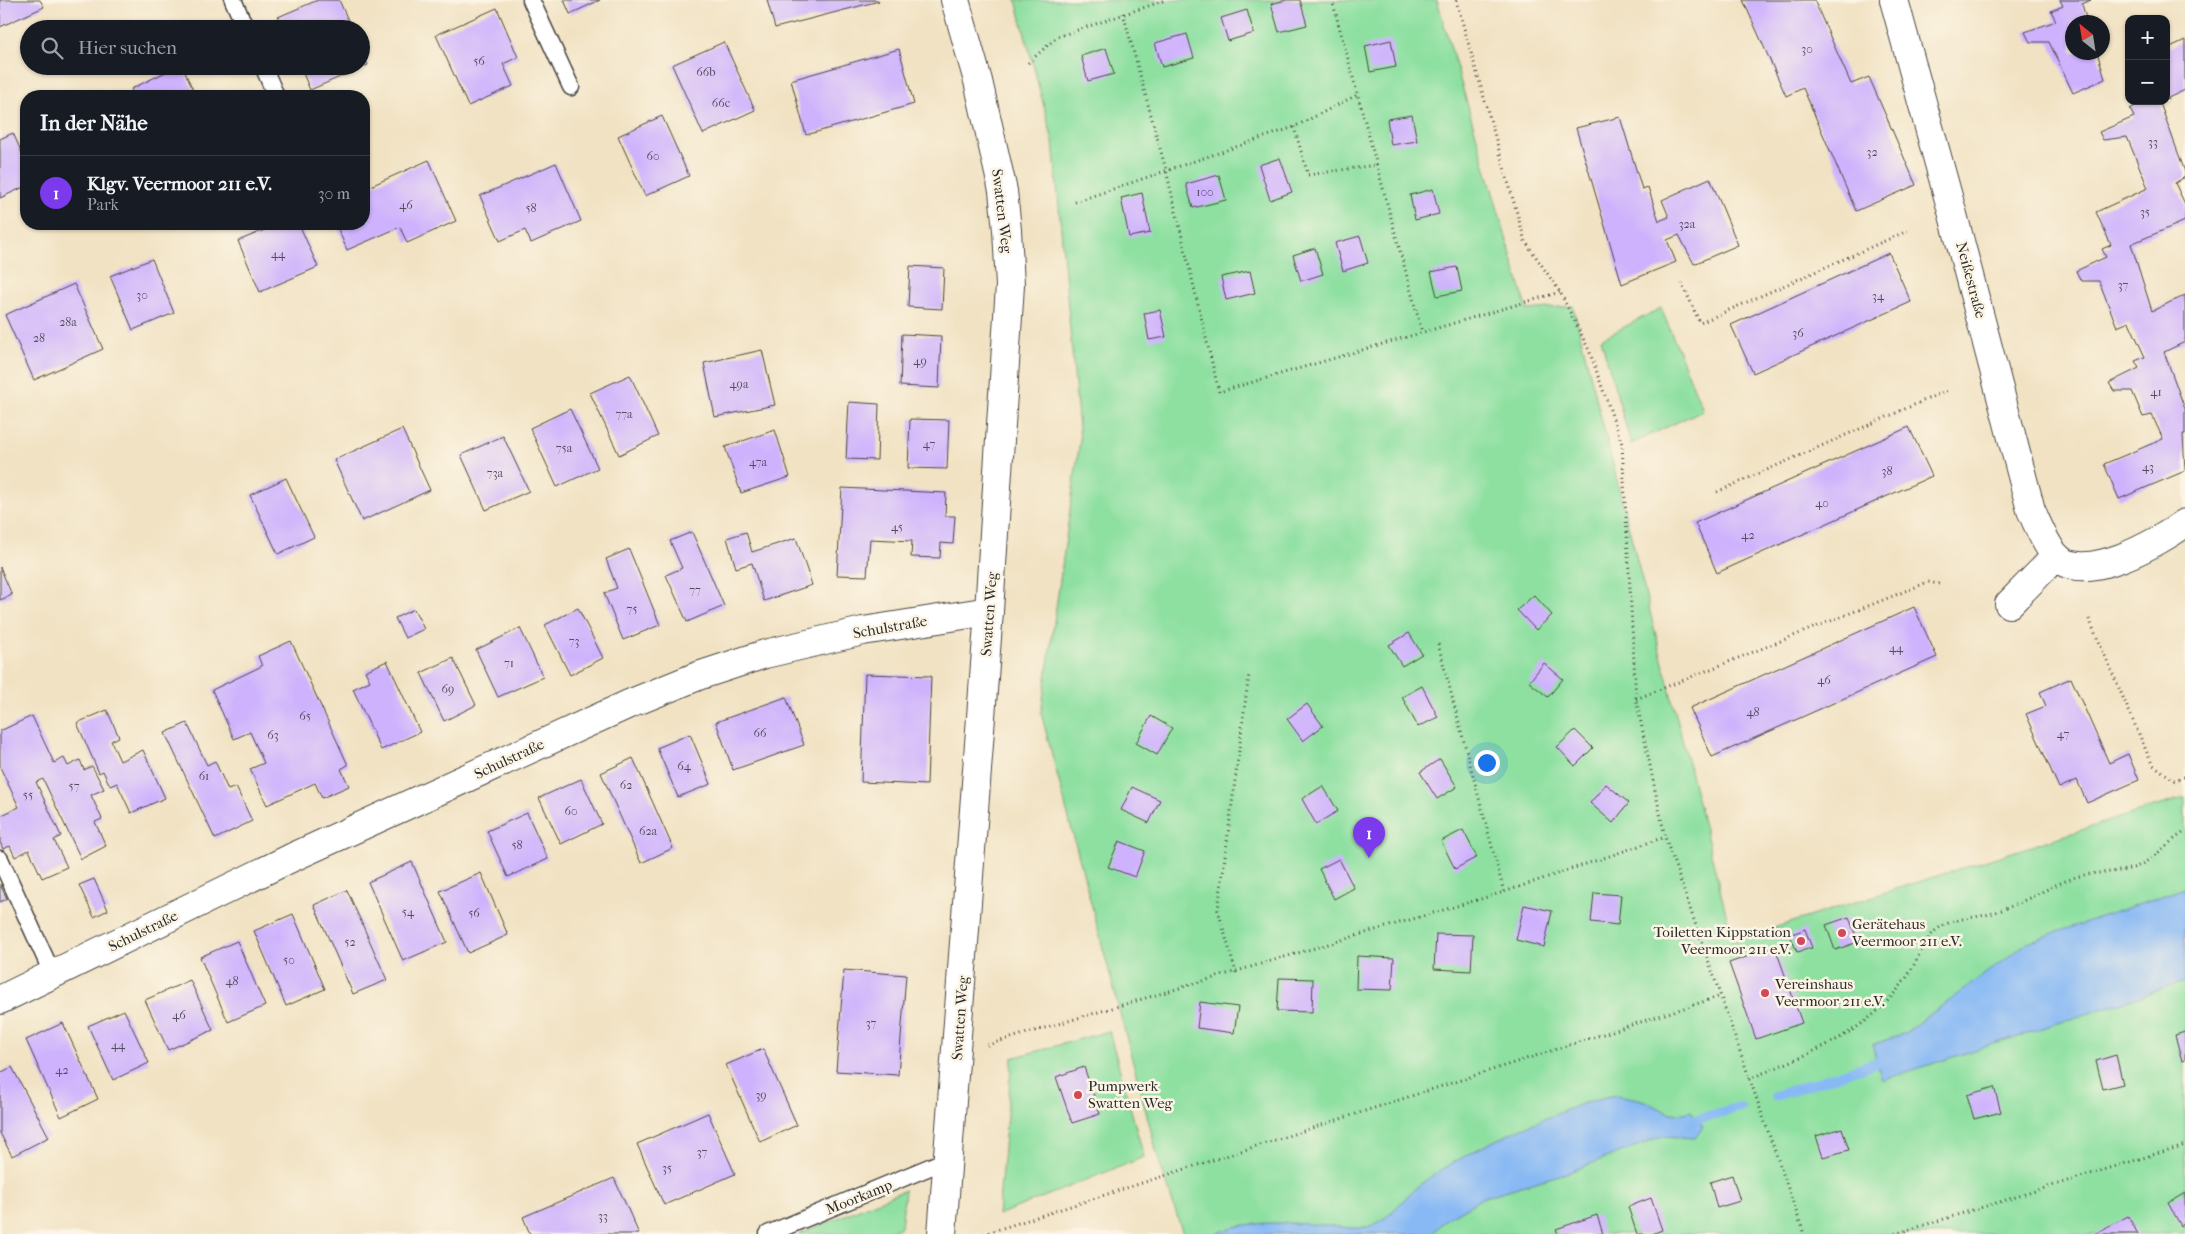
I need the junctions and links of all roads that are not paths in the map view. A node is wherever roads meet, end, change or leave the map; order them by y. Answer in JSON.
{"nodes":[{"id":1,"x":233,"y":0,"type":"edge"},
{"id":2,"x":531,"y":0,"type":"edge"},
{"id":3,"x":955,"y":0,"type":"edge"},
{"id":4,"x":1894,"y":0,"type":"edge"},
{"id":5,"x":242,"y":20,"type":"edge"},
{"id":6,"x":267,"y":75,"type":"edge"},
{"id":7,"x":571,"y":87,"type":"dead end"},
{"id":8,"x":273,"y":90,"type":"edge"},
{"id":9,"x":2185,"y":523,"type":"edge"},
{"id":10,"x":2056,"y":556,"type":"junction"},
{"id":11,"x":2009,"y":604,"type":"dead end"},
{"id":12,"x":989,"y":611,"type":"junction"},
{"id":13,"x":0,"y":859,"type":"edge"},
{"id":14,"x":53,"y":975,"type":"junction"},
{"id":15,"x":0,"y":1000,"type":"edge"},
{"id":16,"x":949,"y":1159,"type":"junction"},
{"id":17,"x":768,"y":1234,"type":"edge"},
{"id":18,"x":942,"y":1234,"type":"edge"}],
"edges":[{"from":1,"to":5,"type":"lane"},
{"from":2,"to":7,"type":"lane"},
{"from":3,"to":12,"type":"street","name":"Swatten Weg"},
{"from":4,"to":10,"type":"street","name":"Neißestraße"},
{"from":6,"to":8,"type":"lane"},
{"from":9,"to":10,"type":"street"},
{"from":10,"to":11,"type":"street"},
{"from":12,"to":14,"type":"street","name":"Schulstraße"},
{"from":12,"to":16,"type":"street","name":"Swatten Weg"},
{"from":13,"to":14,"type":"lane"},
{"from":14,"to":15,"type":"street","name":"Schulstraße"},
{"from":16,"to":17,"type":"lane","name":"Moorkamp"},
{"from":16,"to":18,"type":"street","name":"Swatten Weg"}]}
